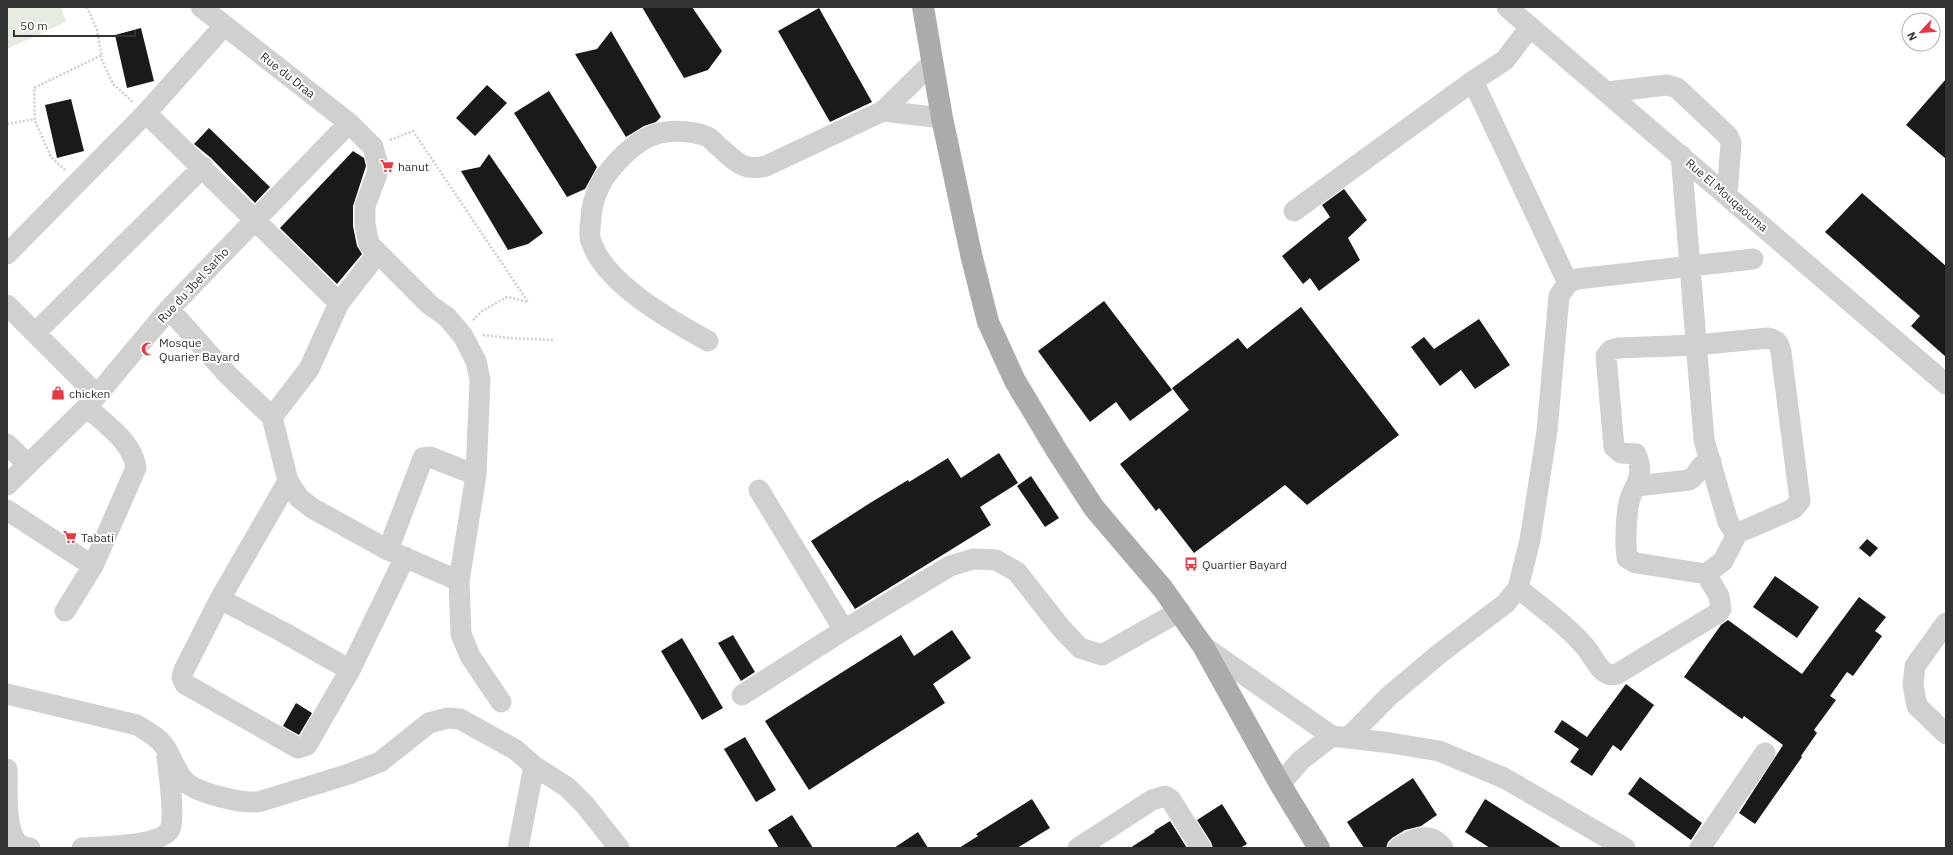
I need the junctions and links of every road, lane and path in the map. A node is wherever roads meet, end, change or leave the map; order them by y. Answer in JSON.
{"nodes":[{"id":1,"x":87,"y":7,"type":"edge"},
{"id":2,"x":201,"y":7,"type":"edge"},
{"id":3,"x":923,"y":7,"type":"edge"},
{"id":4,"x":1507,"y":7,"type":"edge"},
{"id":5,"x":224,"y":26,"type":"junction"},
{"id":6,"x":1530,"y":27,"type":"junction"},
{"id":7,"x":102,"y":60,"type":"junction"},
{"id":8,"x":932,"y":64,"type":"junction"},
{"id":9,"x":1473,"y":81,"type":"junction"},
{"id":10,"x":1607,"y":92,"type":"junction"},
{"id":11,"x":883,"y":111,"type":"junction"},
{"id":12,"x":146,"y":113,"type":"junction"},
{"id":13,"x":942,"y":118,"type":"junction"},
{"id":14,"x":35,"y":119,"type":"junction"},
{"id":15,"x":350,"y":123,"type":"junction"},
{"id":16,"x":7,"y":124,"type":"edge"},
{"id":17,"x":373,"y":147,"type":"junction"},
{"id":18,"x":1681,"y":155,"type":"junction"},
{"id":19,"x":203,"y":167,"type":"junction"},
{"id":20,"x":77,"y":183,"type":"junction"},
{"id":21,"x":1727,"y":195,"type":"junction"},
{"id":22,"x":1294,"y":211,"type":"dead end"},
{"id":23,"x":255,"y":219,"type":"junction"},
{"id":24,"x":7,"y":254,"type":"edge"},
{"id":25,"x":377,"y":254,"type":"junction"},
{"id":26,"x":1753,"y":259,"type":"dead end"},
{"id":27,"x":1690,"y":266,"type":"junction"},
{"id":28,"x":1568,"y":283,"type":"junction"},
{"id":29,"x":339,"y":303,"type":"junction"},
{"id":30,"x":7,"y":305,"type":"edge"},
{"id":31,"x":169,"y":309,"type":"junction"},
{"id":32,"x":459,"y":332,"type":"junction"},
{"id":33,"x":35,"y":333,"type":"junction"},
{"id":34,"x":553,"y":340,"type":"dead end"},
{"id":35,"x":708,"y":341,"type":"dead end"},
{"id":36,"x":1696,"y":345,"type":"junction"},
{"id":37,"x":1946,"y":384,"type":"edge"},
{"id":38,"x":92,"y":401,"type":"junction"},
{"id":39,"x":272,"y":418,"type":"junction"},
{"id":40,"x":7,"y":444,"type":"edge"},
{"id":41,"x":1711,"y":460,"type":"junction"},
{"id":42,"x":27,"y":464,"type":"junction"},
{"id":43,"x":476,"y":475,"type":"junction"},
{"id":44,"x":288,"y":482,"type":"junction"},
{"id":45,"x":7,"y":485,"type":"edge"},
{"id":46,"x":1637,"y":486,"type":"junction"},
{"id":47,"x":758,"y":490,"type":"dead end"},
{"id":48,"x":7,"y":510,"type":"edge"},
{"id":49,"x":1738,"y":532,"type":"junction"},
{"id":50,"x":396,"y":554,"type":"junction"},
{"id":51,"x":93,"y":566,"type":"junction"},
{"id":52,"x":1706,"y":574,"type":"junction"},
{"id":53,"x":459,"y":580,"type":"junction"},
{"id":54,"x":1518,"y":588,"type":"junction"},
{"id":55,"x":220,"y":599,"type":"junction"},
{"id":56,"x":65,"y":611,"type":"dead end"},
{"id":57,"x":1180,"y":611,"type":"junction"},
{"id":58,"x":1946,"y":624,"type":"edge"},
{"id":59,"x":844,"y":630,"type":"junction"},
{"id":60,"x":1204,"y":646,"type":"junction"},
{"id":61,"x":350,"y":670,"type":"junction"},
{"id":62,"x":7,"y":694,"type":"edge"},
{"id":63,"x":742,"y":695,"type":"dead end"},
{"id":64,"x":501,"y":702,"type":"dead end"},
{"id":65,"x":1946,"y":734,"type":"edge"},
{"id":66,"x":1340,"y":737,"type":"junction"},
{"id":67,"x":166,"y":749,"type":"junction"},
{"id":68,"x":1765,"y":753,"type":"dead end"},
{"id":69,"x":534,"y":766,"type":"junction"},
{"id":70,"x":7,"y":769,"type":"edge"},
{"id":71,"x":1280,"y":784,"type":"junction"},
{"id":72,"x":30,"y":848,"type":"edge"},
{"id":73,"x":82,"y":848,"type":"edge"},
{"id":74,"x":518,"y":848,"type":"edge"},
{"id":75,"x":619,"y":848,"type":"edge"},
{"id":76,"x":1078,"y":848,"type":"edge"},
{"id":77,"x":1201,"y":848,"type":"edge"},
{"id":78,"x":1319,"y":848,"type":"edge"},
{"id":79,"x":1398,"y":848,"type":"edge"},
{"id":80,"x":1443,"y":848,"type":"edge"},
{"id":81,"x":1625,"y":848,"type":"edge"},
{"id":82,"x":1700,"y":848,"type":"edge"}],
"edges":[{"from":1,"to":7,"type":"path"},
{"from":2,"to":5,"type":"street","name":"Rue du Draa"},
{"from":3,"to":8,"type":"main road"},
{"from":4,"to":6,"type":"street","name":"Rue El Mouqaouma"},
{"from":5,"to":12,"type":"street"},
{"from":5,"to":15,"type":"street","name":"Rue du Draa"},
{"from":6,"to":9,"type":"street"},
{"from":6,"to":10,"type":"street","name":"Rue El Mouqaouma"},
{"from":7,"to":12,"type":"path"},
{"from":7,"to":14,"type":"path"},
{"from":8,"to":11,"type":"street"},
{"from":8,"to":13,"type":"main road"},
{"from":9,"to":22,"type":"street"},
{"from":9,"to":28,"type":"street"},
{"from":10,"to":18,"type":"street","name":"Rue El Mouqaouma"},
{"from":10,"to":21,"type":"street"},
{"from":11,"to":13,"type":"street"},
{"from":11,"to":35,"type":"street"},
{"from":12,"to":19,"type":"street"},
{"from":12,"to":20,"type":"street"},
{"from":13,"to":57,"type":"main road"},
{"from":14,"to":16,"type":"path"},
{"from":14,"to":20,"type":"path"},
{"from":15,"to":17,"type":"street","name":"Rue du Draa"},
{"from":15,"to":23,"type":"street","name":"Rue du Jbel Sarho"},
{"from":17,"to":25,"type":"street"},
{"from":17,"to":32,"type":"path"},
{"from":18,"to":21,"type":"street","name":"Rue El Mouqaouma"},
{"from":18,"to":27,"type":"street"},
{"from":19,"to":23,"type":"street"},
{"from":19,"to":33,"type":"street"},
{"from":20,"to":24,"type":"street"},
{"from":21,"to":37,"type":"street","name":"Rue El Mouqaouma"},
{"from":23,"to":29,"type":"street"},
{"from":23,"to":31,"type":"street","name":"Rue du Jbel Sarho"},
{"from":25,"to":29,"type":"street"},
{"from":25,"to":32,"type":"street"},
{"from":26,"to":27,"type":"street"},
{"from":27,"to":28,"type":"street"},
{"from":27,"to":36,"type":"street"},
{"from":28,"to":54,"type":"street"},
{"from":29,"to":39,"type":"street"},
{"from":30,"to":33,"type":"street"},
{"from":31,"to":38,"type":"street","name":"Rue du Jbel Sarho"},
{"from":31,"to":39,"type":"street"},
{"from":32,"to":34,"type":"path"},
{"from":32,"to":43,"type":"street"},
{"from":33,"to":38,"type":"street"},
{"from":36,"to":41,"type":"street"},
{"from":36,"to":46,"type":"street"},
{"from":36,"to":49,"type":"street"},
{"from":38,"to":42,"type":"street","name":"Rue du Jbel Sarho"},
{"from":38,"to":51,"type":"street"},
{"from":39,"to":44,"type":"street"},
{"from":40,"to":42,"type":"street"},
{"from":41,"to":46,"type":"street"},
{"from":41,"to":49,"type":"street"},
{"from":42,"to":45,"type":"street","name":"Rue du Jbel Sarho"},
{"from":43,"to":50,"type":"street"},
{"from":43,"to":53,"type":"street"},
{"from":44,"to":50,"type":"street"},
{"from":44,"to":55,"type":"street"},
{"from":46,"to":52,"type":"street"},
{"from":47,"to":59,"type":"street"},
{"from":48,"to":51,"type":"street"},
{"from":49,"to":52,"type":"street"},
{"from":50,"to":53,"type":"street"},
{"from":50,"to":61,"type":"street"},
{"from":51,"to":56,"type":"street"},
{"from":52,"to":54,"type":"street"},
{"from":53,"to":64,"type":"street"},
{"from":54,"to":66,"type":"street"},
{"from":55,"to":61,"type":"street"},
{"from":55,"to":61,"type":"street"},
{"from":57,"to":59,"type":"street"},
{"from":57,"to":60,"type":"main road"},
{"from":58,"to":65,"type":"street"},
{"from":59,"to":63,"type":"street"},
{"from":60,"to":66,"type":"street"},
{"from":60,"to":71,"type":"main road"},
{"from":62,"to":67,"type":"street"},
{"from":66,"to":71,"type":"street"},
{"from":66,"to":81,"type":"street"},
{"from":67,"to":69,"type":"street"},
{"from":67,"to":73,"type":"street"},
{"from":68,"to":82,"type":"street"},
{"from":69,"to":74,"type":"street"},
{"from":69,"to":75,"type":"street"},
{"from":70,"to":72,"type":"street"},
{"from":71,"to":78,"type":"main road"},
{"from":76,"to":77,"type":"street"},
{"from":79,"to":80,"type":"street"}]}
